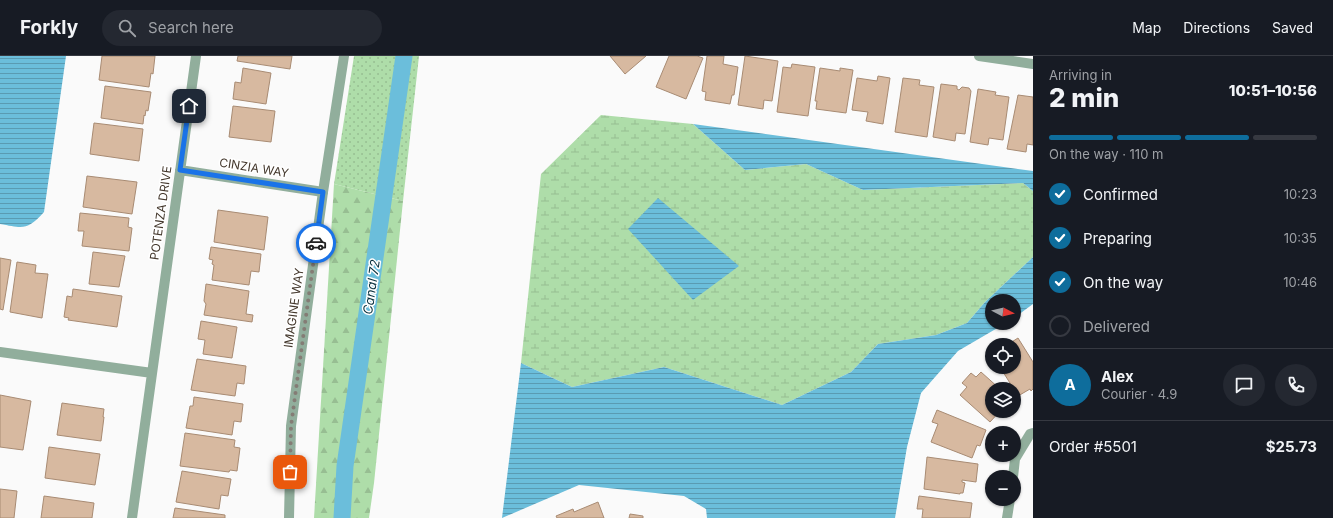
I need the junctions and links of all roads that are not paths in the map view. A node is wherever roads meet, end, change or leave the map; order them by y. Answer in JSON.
{"nodes":[{"id":1,"x":196,"y":56,"type":"edge"},
{"id":2,"x":344,"y":56,"type":"edge"},
{"id":3,"x":979,"y":56,"type":"edge"},
{"id":4,"x":1033,"y":64,"type":"edge"},
{"id":5,"x":180,"y":170,"type":"junction"},
{"id":6,"x":323,"y":192,"type":"junction"},
{"id":7,"x":0,"y":352,"type":"edge"},
{"id":8,"x":152,"y":373,"type":"junction"},
{"id":9,"x":1033,"y":432,"type":"edge"},
{"id":10,"x":1014,"y":470,"type":"edge"},
{"id":11,"x":1009,"y":506,"type":"edge"},
{"id":12,"x":132,"y":518,"type":"edge"},
{"id":13,"x":289,"y":518,"type":"edge"},
{"id":14,"x":1007,"y":518,"type":"edge"}],
"edges":[{"from":1,"to":5,"type":"street","name":"POTENZA DRIVE"},
{"from":2,"to":6,"type":"street","name":"IMAGINE WAY"},
{"from":3,"to":4,"type":"street"},
{"from":5,"to":6,"type":"street","name":"CINZIA WAY"},
{"from":5,"to":8,"type":"street","name":"POTENZA DRIVE"},
{"from":6,"to":13,"type":"street","name":"IMAGINE WAY"},
{"from":7,"to":8,"type":"street"},
{"from":8,"to":12,"type":"street","name":"POTENZA DRIVE"},
{"from":9,"to":10,"type":"street"},
{"from":11,"to":14,"type":"street"}]}
